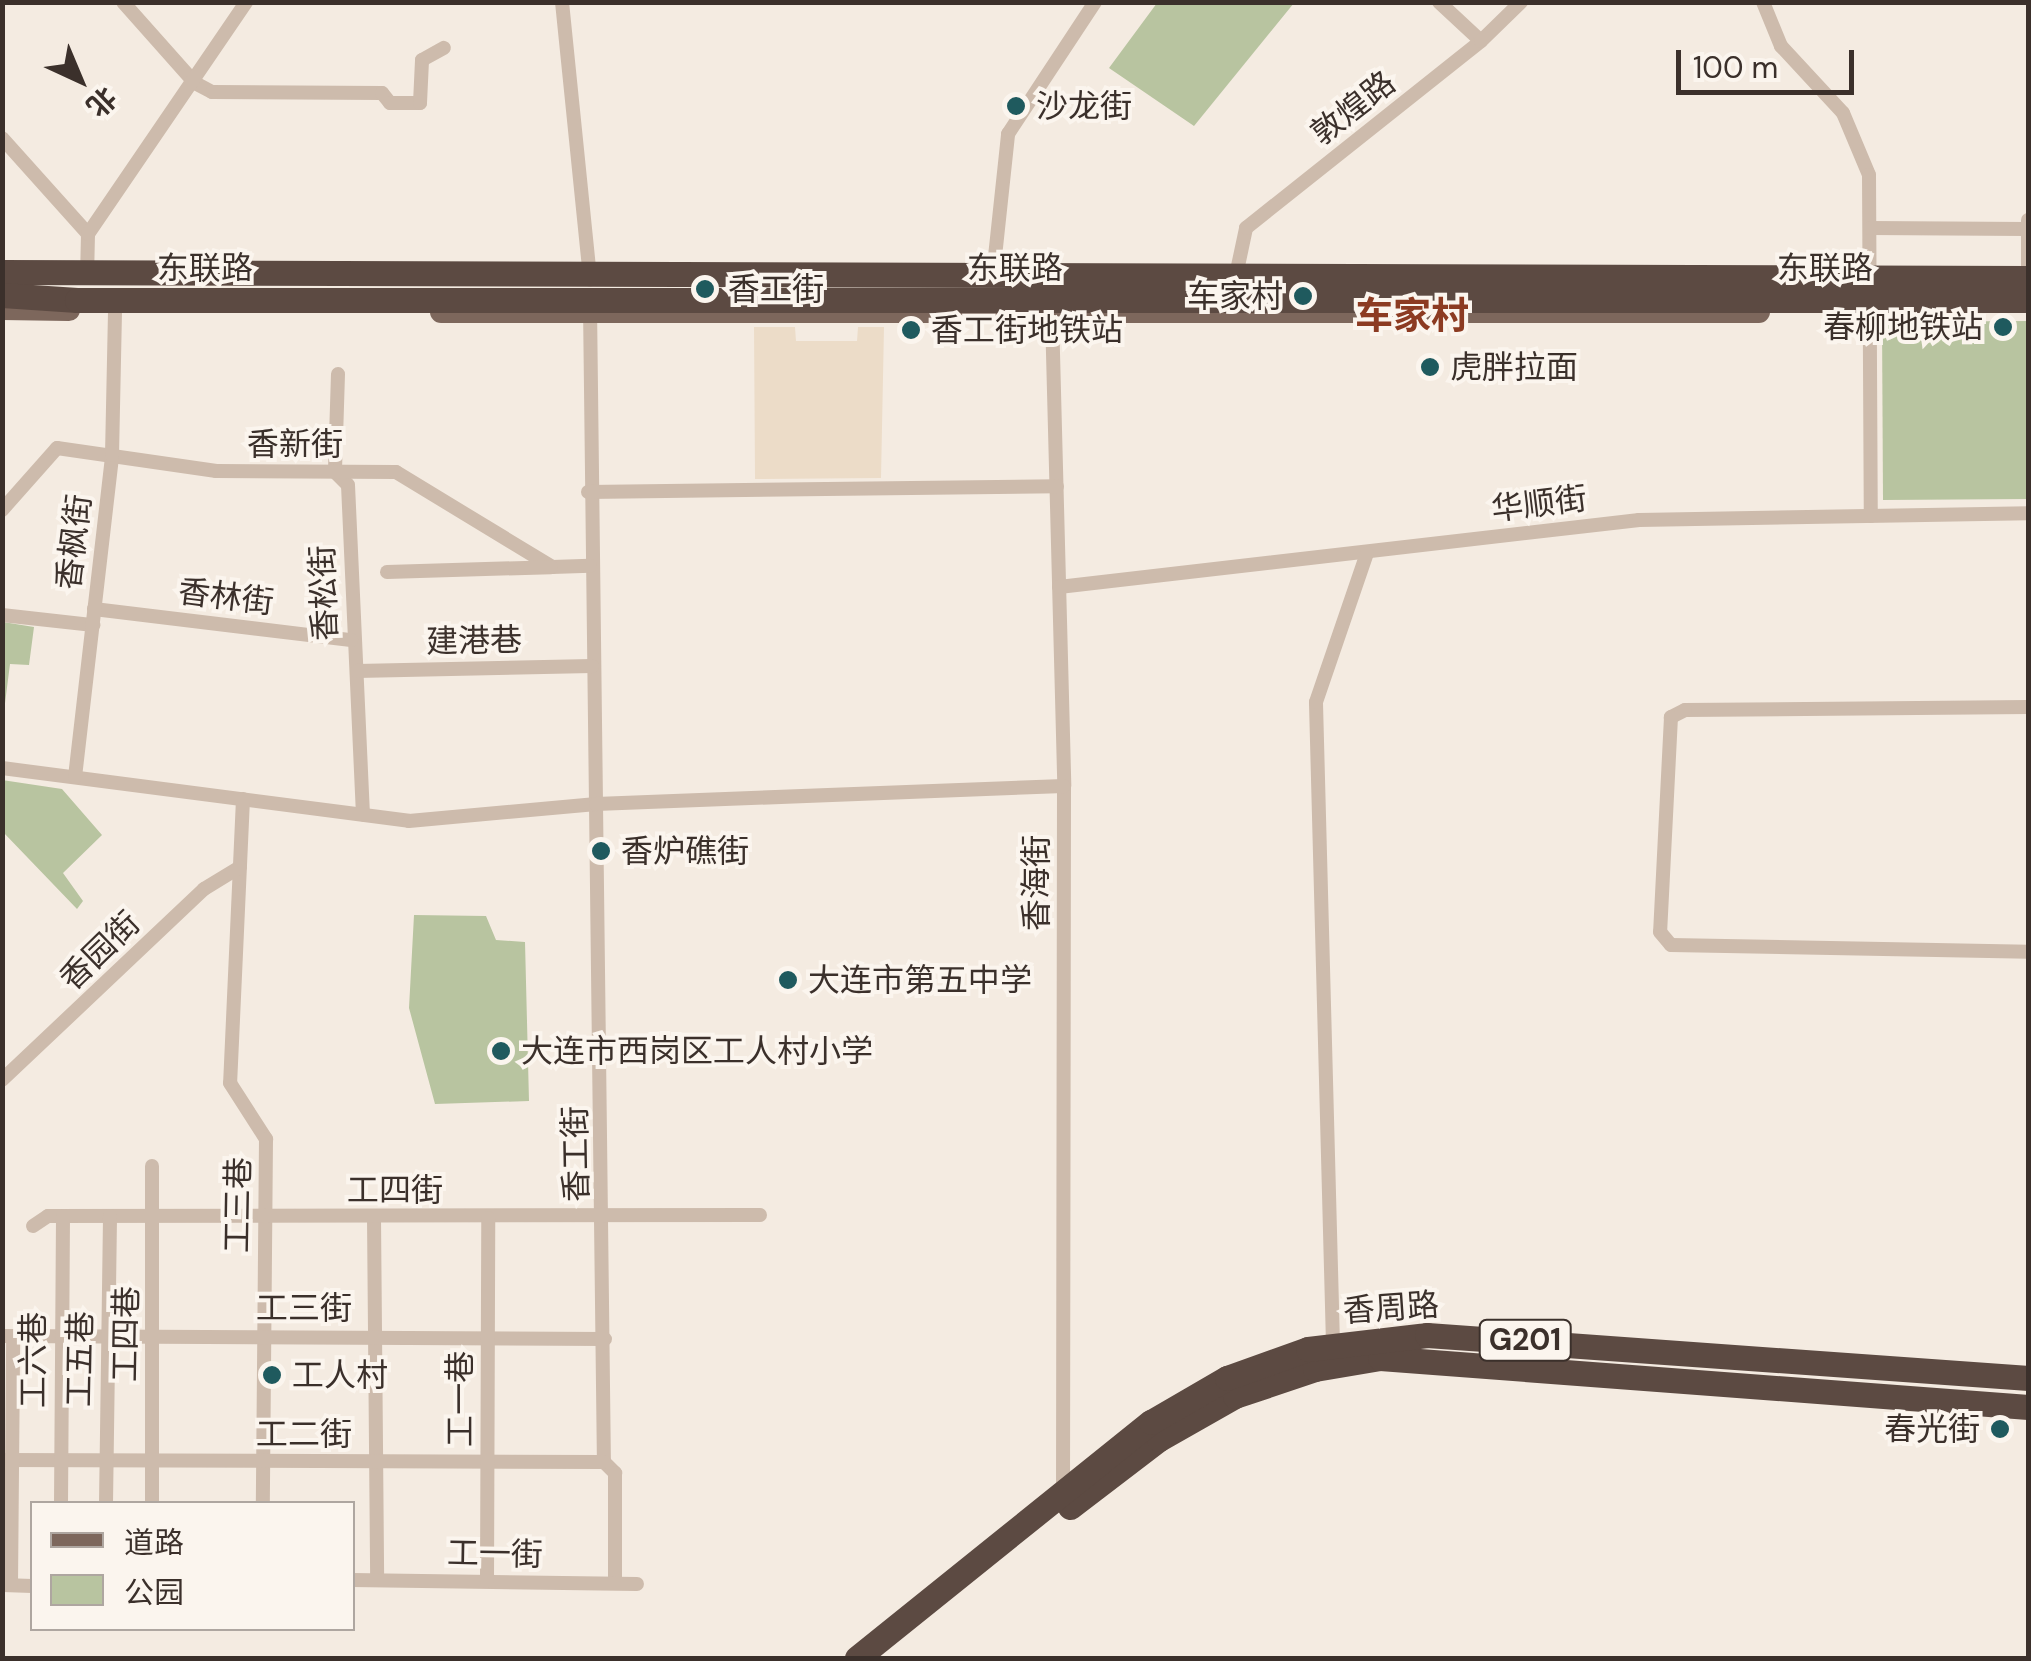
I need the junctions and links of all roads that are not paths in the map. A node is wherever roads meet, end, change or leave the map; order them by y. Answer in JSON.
{"nodes":[{"id":1,"x":123,"y":2,"type":"edge"},
{"id":2,"x":246,"y":2,"type":"edge"},
{"id":3,"x":562,"y":2,"type":"edge"},
{"id":4,"x":1095,"y":2,"type":"edge"},
{"id":5,"x":1440,"y":2,"type":"edge"},
{"id":6,"x":1520,"y":2,"type":"edge"},
{"id":7,"x":1763,"y":2,"type":"edge"},
{"id":8,"x":1481,"y":42,"type":"junction"},
{"id":9,"x":444,"y":48,"type":"dead end"},
{"id":10,"x":194,"y":83,"type":"junction"},
{"id":11,"x":2,"y":138,"type":"edge"},
{"id":12,"x":2027,"y":225,"type":"edge"},
{"id":13,"x":1870,"y":228,"type":"junction"},
{"id":14,"x":88,"y":234,"type":"junction"},
{"id":15,"x":2,"y":260,"type":"edge"},
{"id":16,"x":994,"y":266,"type":"junction"},
{"id":17,"x":1238,"y":266,"type":"junction"},
{"id":18,"x":88,"y":267,"type":"junction"},
{"id":19,"x":589,"y":267,"type":"junction"},
{"id":20,"x":1869,"y":267,"type":"junction"},
{"id":21,"x":2028,"y":268,"type":"edge"},
{"id":22,"x":2,"y":272,"type":"edge"},
{"id":23,"x":2028,"y":278,"type":"edge"},
{"id":24,"x":2,"y":295,"type":"edge"},
{"id":25,"x":2028,"y":300,"type":"edge"},
{"id":26,"x":2,"y":309,"type":"edge"},
{"id":27,"x":86,"y":311,"type":"junction"},
{"id":28,"x":116,"y":311,"type":"junction"},
{"id":29,"x":1869,"y":312,"type":"junction"},
{"id":30,"x":2028,"y":312,"type":"edge"},
{"id":31,"x":590,"y":313,"type":"junction"},
{"id":32,"x":1052,"y":315,"type":"junction"},
{"id":33,"x":338,"y":374,"type":"dead end"},
{"id":34,"x":112,"y":455,"type":"junction"},
{"id":35,"x":335,"y":472,"type":"junction"},
{"id":36,"x":1057,"y":486,"type":"junction"},
{"id":37,"x":588,"y":492,"type":"junction"},
{"id":38,"x":2,"y":510,"type":"edge"},
{"id":39,"x":2028,"y":512,"type":"edge"},
{"id":40,"x":1871,"y":516,"type":"junction"},
{"id":41,"x":1367,"y":553,"type":"junction"},
{"id":42,"x":590,"y":566,"type":"junction"},
{"id":43,"x":552,"y":567,"type":"junction"},
{"id":44,"x":387,"y":572,"type":"dead end"},
{"id":45,"x":1059,"y":587,"type":"junction"},
{"id":46,"x":2,"y":615,"type":"edge"},
{"id":47,"x":94,"y":617,"type":"junction"},
{"id":48,"x":351,"y":640,"type":"junction"},
{"id":49,"x":592,"y":666,"type":"junction"},
{"id":50,"x":357,"y":671,"type":"junction"},
{"id":51,"x":2028,"y":708,"type":"edge"},
{"id":52,"x":2,"y":768,"type":"edge"},
{"id":53,"x":76,"y":778,"type":"junction"},
{"id":54,"x":1064,"y":786,"type":"junction"},
{"id":55,"x":243,"y":799,"type":"junction"},
{"id":56,"x":596,"y":804,"type":"junction"},
{"id":57,"x":363,"y":814,"type":"junction"},
{"id":58,"x":240,"y":867,"type":"junction"},
{"id":59,"x":2028,"y":952,"type":"edge"},
{"id":60,"x":2,"y":1080,"type":"edge"},
{"id":61,"x":152,"y":1166,"type":"dead end"},
{"id":62,"x":760,"y":1215,"type":"dead end"},
{"id":63,"x":62,"y":1216,"type":"junction"},
{"id":64,"x":110,"y":1216,"type":"junction"},
{"id":65,"x":154,"y":1216,"type":"junction"},
{"id":66,"x":264,"y":1216,"type":"junction"},
{"id":67,"x":374,"y":1217,"type":"junction"},
{"id":68,"x":488,"y":1218,"type":"junction"},
{"id":69,"x":605,"y":1218,"type":"junction"},
{"id":70,"x":34,"y":1226,"type":"dead end"},
{"id":71,"x":108,"y":1335,"type":"junction"},
{"id":72,"x":153,"y":1335,"type":"junction"},
{"id":73,"x":8,"y":1336,"type":"edge"},
{"id":74,"x":60,"y":1336,"type":"junction"},
{"id":75,"x":264,"y":1336,"type":"junction"},
{"id":76,"x":375,"y":1336,"type":"junction"},
{"id":77,"x":604,"y":1339,"type":"junction"},
{"id":78,"x":488,"y":1340,"type":"junction"},
{"id":79,"x":1333,"y":1344,"type":"junction"},
{"id":80,"x":2028,"y":1378,"type":"edge"},
{"id":81,"x":2028,"y":1406,"type":"edge"},
{"id":82,"x":8,"y":1460,"type":"edge"},
{"id":83,"x":62,"y":1460,"type":"junction"},
{"id":84,"x":106,"y":1460,"type":"junction"},
{"id":85,"x":152,"y":1460,"type":"junction"},
{"id":86,"x":264,"y":1462,"type":"junction"},
{"id":87,"x":376,"y":1462,"type":"junction"},
{"id":88,"x":604,"y":1462,"type":"junction"},
{"id":89,"x":488,"y":1463,"type":"junction"},
{"id":90,"x":61,"y":1501,"type":"edge"},
{"id":91,"x":106,"y":1501,"type":"edge"},
{"id":92,"x":152,"y":1501,"type":"edge"},
{"id":93,"x":264,"y":1501,"type":"edge"},
{"id":94,"x":1063,"y":1502,"type":"junction"},
{"id":95,"x":355,"y":1580,"type":"edge"},
{"id":96,"x":377,"y":1580,"type":"junction"},
{"id":97,"x":487,"y":1581,"type":"junction"},
{"id":98,"x":614,"y":1582,"type":"junction"},
{"id":99,"x":637,"y":1584,"type":"dead end"},
{"id":100,"x":7,"y":1585,"type":"edge"},
{"id":101,"x":856,"y":1658,"type":"edge"},
{"id":102,"x":883,"y":1658,"type":"edge"}],
"edges":[{"from":1,"to":10,"type":"street"},
{"from":2,"to":10,"type":"street"},
{"from":3,"to":19,"type":"street","name":"香工街"},
{"from":4,"to":16,"type":"street"},
{"from":5,"to":8,"type":"street"},
{"from":6,"to":8,"type":"street","name":"敦煌路"},
{"from":7,"to":13,"type":"street"},
{"from":8,"to":17,"type":"street","name":"敦煌路"},
{"from":9,"to":10,"type":"street"},
{"from":10,"to":14,"type":"street"},
{"from":11,"to":14,"type":"street"},
{"from":12,"to":13,"type":"street"},
{"from":12,"to":21,"type":"street"},
{"from":13,"to":20,"type":"street"},
{"from":14,"to":18,"type":"street"},
{"from":15,"to":18,"type":"main road"},
{"from":16,"to":17,"type":"main road"},
{"from":16,"to":19,"type":"main road"},
{"from":17,"to":20,"type":"main road"},
{"from":18,"to":19,"type":"main road"},
{"from":18,"to":27,"type":"street"},
{"from":19,"to":31,"type":"street","name":"香工街"},
{"from":20,"to":21,"type":"main road"},
{"from":20,"to":29,"type":"street"},
{"from":22,"to":23,"type":"highway","name":"东联路"},
{"from":24,"to":25,"type":"highway","name":"东联路"},
{"from":26,"to":27,"type":"main road"},
{"from":27,"to":28,"type":"main road"},
{"from":28,"to":31,"type":"main road"},
{"from":28,"to":34,"type":"street","name":"香枫街"},
{"from":29,"to":30,"type":"main road"},
{"from":29,"to":32,"type":"main road"},
{"from":29,"to":40,"type":"street"},
{"from":31,"to":32,"type":"main road"},
{"from":31,"to":37,"type":"street","name":"香工街"},
{"from":32,"to":36,"type":"street","name":"香海街"},
{"from":33,"to":35,"type":"street","name":"香松街"},
{"from":34,"to":35,"type":"street","name":"香新街"},
{"from":34,"to":38,"type":"street","name":"香新街"},
{"from":34,"to":47,"type":"street","name":"香枫街"},
{"from":35,"to":43,"type":"street","name":"香新街"},
{"from":35,"to":48,"type":"street","name":"香松街"},
{"from":36,"to":37,"type":"street"},
{"from":36,"to":45,"type":"street","name":"香海街"},
{"from":37,"to":42,"type":"street","name":"香工街"},
{"from":39,"to":40,"type":"street","name":"华顺街"},
{"from":40,"to":41,"type":"street","name":"华顺街"},
{"from":41,"to":45,"type":"street","name":"华顺街"},
{"from":41,"to":79,"type":"street"},
{"from":42,"to":43,"type":"street"},
{"from":42,"to":49,"type":"street","name":"香工街"},
{"from":43,"to":44,"type":"street"},
{"from":45,"to":54,"type":"street","name":"香海街"},
{"from":46,"to":47,"type":"street","name":"香林街"},
{"from":47,"to":48,"type":"street","name":"香林街"},
{"from":47,"to":53,"type":"street","name":"香枫街"},
{"from":48,"to":50,"type":"street","name":"香松街"},
{"from":49,"to":50,"type":"street","name":"建港巷"},
{"from":49,"to":56,"type":"street","name":"香工街"},
{"from":50,"to":57,"type":"street","name":"香松街"},
{"from":51,"to":59,"type":"street"},
{"from":52,"to":53,"type":"street"},
{"from":53,"to":55,"type":"street"},
{"from":54,"to":56,"type":"street"},
{"from":54,"to":94,"type":"street","name":"香海街"},
{"from":55,"to":57,"type":"street"},
{"from":55,"to":58,"type":"street","name":"工三巷"},
{"from":56,"to":57,"type":"street"},
{"from":56,"to":69,"type":"street","name":"香工街"},
{"from":58,"to":60,"type":"street","name":"香园街"},
{"from":58,"to":66,"type":"street","name":"工三巷"},
{"from":61,"to":65,"type":"street","name":"工四巷"},
{"from":62,"to":69,"type":"street","name":"工四街"},
{"from":63,"to":64,"type":"street","name":"工四街"},
{"from":63,"to":70,"type":"street","name":"工四街"},
{"from":63,"to":74,"type":"street","name":"工六巷"},
{"from":64,"to":65,"type":"street","name":"工四街"},
{"from":64,"to":71,"type":"street","name":"工五巷"},
{"from":65,"to":66,"type":"street","name":"工四街"},
{"from":65,"to":72,"type":"street","name":"工四巷"},
{"from":66,"to":67,"type":"street","name":"工四街"},
{"from":66,"to":75,"type":"street","name":"工三巷"},
{"from":67,"to":68,"type":"street","name":"工四街"},
{"from":67,"to":76,"type":"street"},
{"from":68,"to":69,"type":"street","name":"工四街"},
{"from":68,"to":78,"type":"street","name":"工一巷"},
{"from":69,"to":77,"type":"street","name":"香工街"},
{"from":71,"to":72,"type":"street","name":"工三街"},
{"from":71,"to":74,"type":"street","name":"工三街"},
{"from":71,"to":84,"type":"street","name":"工五巷"},
{"from":72,"to":75,"type":"street","name":"工三街"},
{"from":72,"to":85,"type":"street","name":"工四巷"},
{"from":73,"to":74,"type":"street","name":"工三街"},
{"from":73,"to":82,"type":"street"},
{"from":74,"to":83,"type":"street","name":"工六巷"},
{"from":75,"to":76,"type":"street","name":"工三街"},
{"from":75,"to":86,"type":"street","name":"工三巷"},
{"from":76,"to":78,"type":"street","name":"工三街"},
{"from":76,"to":87,"type":"street"},
{"from":77,"to":78,"type":"street","name":"工三街"},
{"from":77,"to":88,"type":"street","name":"香工街"},
{"from":78,"to":89,"type":"street","name":"工一巷"},
{"from":79,"to":80,"type":"highway","name":"香周路","number":"G201"},
{"from":79,"to":94,"type":"highway","name":"香周路","number":"G201"},
{"from":81,"to":94,"type":"highway","name":"香周路","number":"G201"},
{"from":82,"to":83,"type":"street","name":"工二街"},
{"from":82,"to":100,"type":"street"},
{"from":83,"to":84,"type":"street","name":"工二街"},
{"from":83,"to":90,"type":"street","name":"工六巷"},
{"from":84,"to":85,"type":"street","name":"工二街"},
{"from":84,"to":91,"type":"street","name":"工五巷"},
{"from":85,"to":86,"type":"street","name":"工二街"},
{"from":85,"to":92,"type":"street","name":"工四巷"},
{"from":86,"to":87,"type":"street","name":"工二街"},
{"from":86,"to":93,"type":"street","name":"工三巷"},
{"from":87,"to":89,"type":"street","name":"工二街"},
{"from":87,"to":96,"type":"street"},
{"from":88,"to":89,"type":"street","name":"工二街"},
{"from":88,"to":98,"type":"street","name":"香工街"},
{"from":89,"to":97,"type":"street","name":"工一巷"},
{"from":94,"to":101,"type":"highway","name":"香周路","number":"G201"},
{"from":94,"to":102,"type":"highway","name":"香周路","number":"G201"},
{"from":95,"to":96,"type":"street","name":"工一街"},
{"from":96,"to":97,"type":"street","name":"工一街"},
{"from":97,"to":98,"type":"street","name":"工一街"},
{"from":98,"to":99,"type":"street","name":"工一街"}]}
